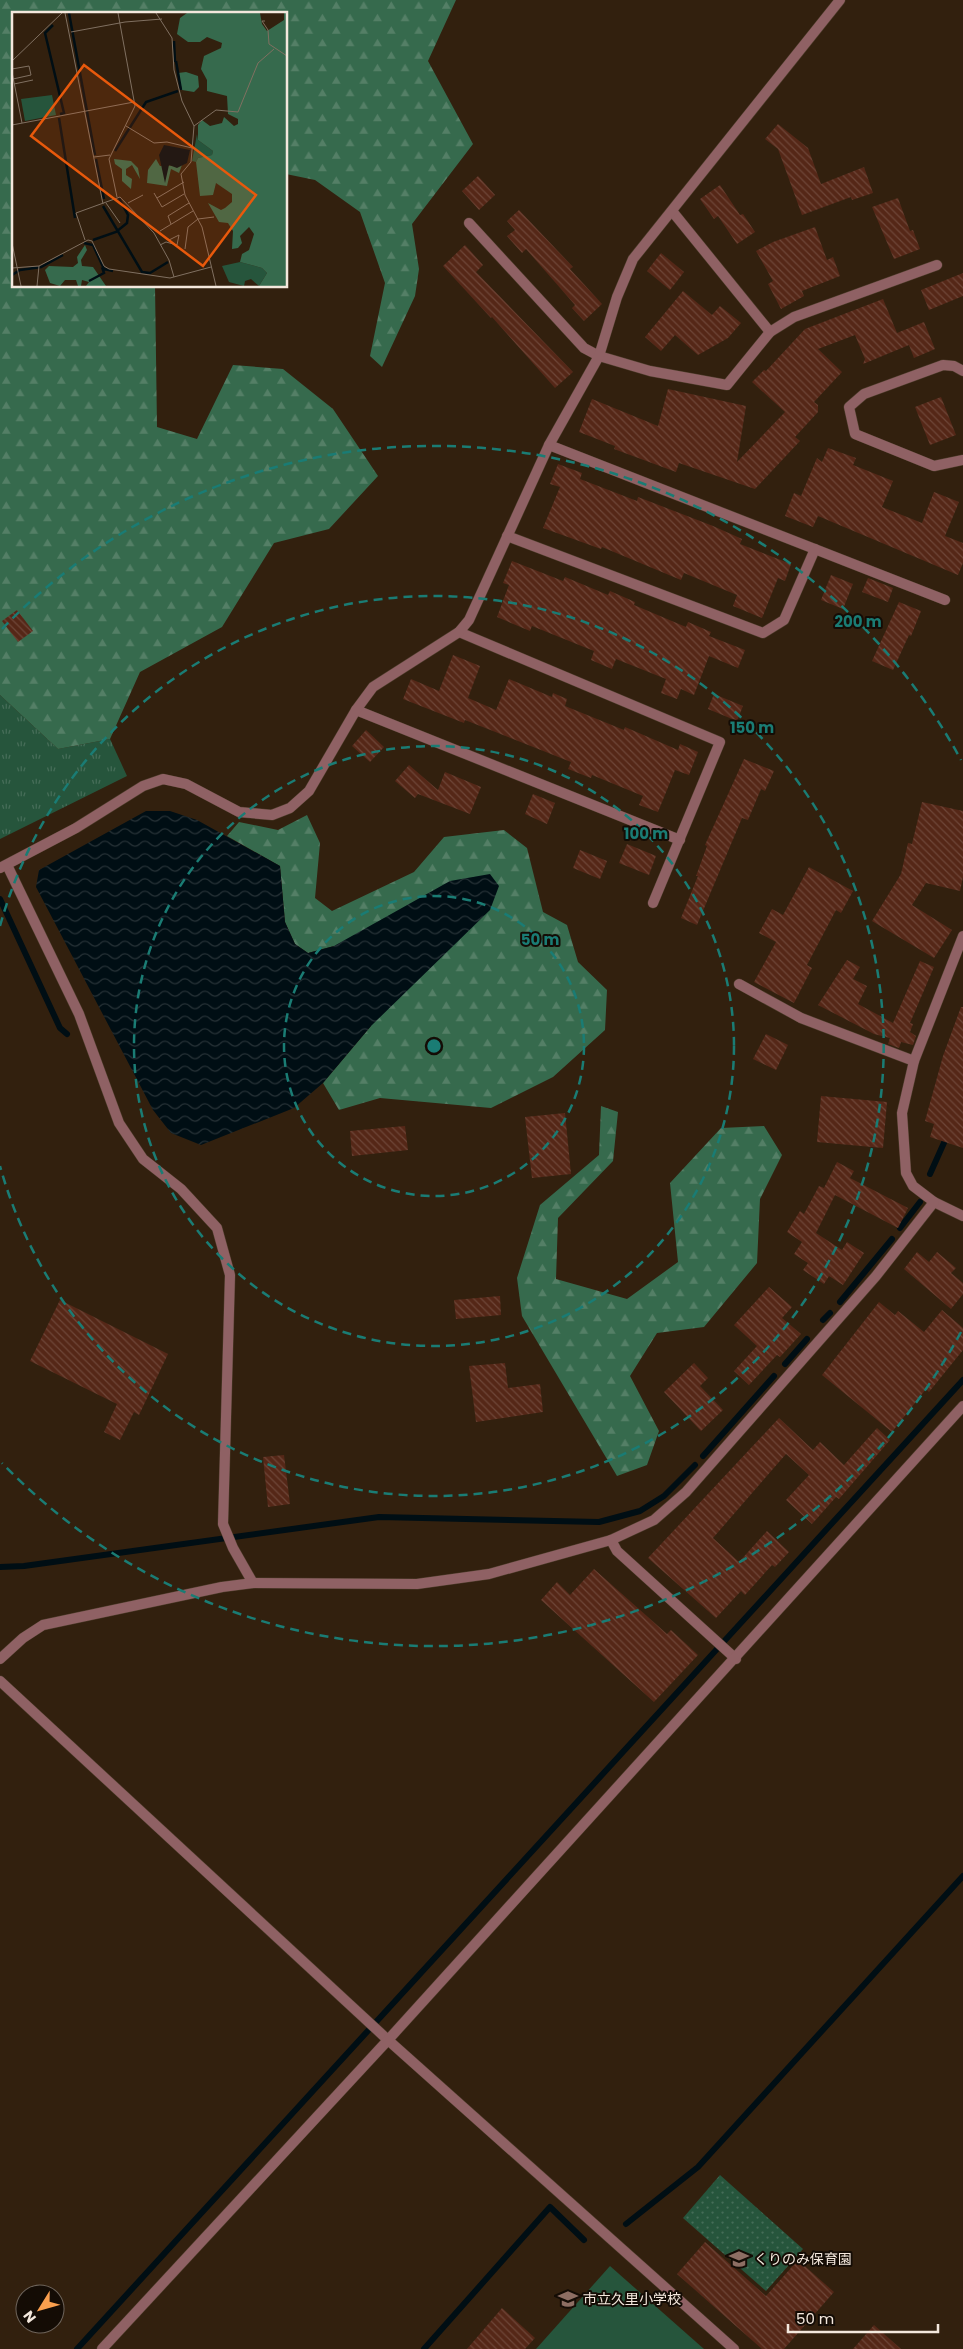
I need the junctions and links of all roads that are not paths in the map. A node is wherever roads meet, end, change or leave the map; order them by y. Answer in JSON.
{"nodes":[{"id":1,"x":840,"y":0,"type":"edge"},
{"id":2,"x":672,"y":211,"type":"junction"},
{"id":3,"x":469,"y":223,"type":"dead end"},
{"id":4,"x":937,"y":265,"type":"dead end"},
{"id":5,"x":770,"y":332,"type":"junction"},
{"id":6,"x":600,"y":356,"type":"junction"},
{"id":7,"x":963,"y":371,"type":"edge"},
{"id":8,"x":549,"y":445,"type":"junction"},
{"id":9,"x":963,"y":460,"type":"edge"},
{"id":10,"x":507,"y":536,"type":"junction"},
{"id":11,"x":815,"y":550,"type":"junction"},
{"id":12,"x":945,"y":600,"type":"dead end"},
{"id":13,"x":459,"y":632,"type":"junction"},
{"id":14,"x":356,"y":710,"type":"junction"},
{"id":15,"x":680,"y":840,"type":"junction"},
{"id":16,"x":4,"y":866,"type":"edge"},
{"id":17,"x":654,"y":903,"type":"dead end"},
{"id":18,"x":963,"y":936,"type":"edge"},
{"id":19,"x":739,"y":984,"type":"dead end"},
{"id":20,"x":914,"y":1060,"type":"junction"},
{"id":21,"x":934,"y":1202,"type":"junction"},
{"id":22,"x":963,"y":1216,"type":"edge"},
{"id":23,"x":963,"y":1406,"type":"edge"},
{"id":24,"x":611,"y":1540,"type":"junction"},
{"id":25,"x":252,"y":1584,"type":"junction"},
{"id":26,"x":0,"y":1659,"type":"edge"},
{"id":27,"x":736,"y":1659,"type":"junction"},
{"id":28,"x":0,"y":1681,"type":"edge"},
{"id":29,"x":384,"y":2036,"type":"junction"},
{"id":30,"x":102,"y":2349,"type":"edge"},
{"id":31,"x":734,"y":2349,"type":"edge"}],
"edges":[{"from":1,"to":2,"type":"street"},
{"from":2,"to":5,"type":"street"},
{"from":2,"to":6,"type":"street"},
{"from":3,"to":6,"type":"street"},
{"from":4,"to":5,"type":"street"},
{"from":5,"to":6,"type":"street"},
{"from":6,"to":8,"type":"street"},
{"from":7,"to":9,"type":"street"},
{"from":8,"to":10,"type":"street"},
{"from":8,"to":11,"type":"street"},
{"from":10,"to":11,"type":"street"},
{"from":10,"to":13,"type":"street"},
{"from":11,"to":12,"type":"street"},
{"from":13,"to":14,"type":"street"},
{"from":13,"to":15,"type":"street"},
{"from":14,"to":15,"type":"street"},
{"from":14,"to":16,"type":"street"},
{"from":15,"to":17,"type":"street"},
{"from":16,"to":25,"type":"street"},
{"from":18,"to":20,"type":"street"},
{"from":19,"to":20,"type":"street"},
{"from":20,"to":21,"type":"street"},
{"from":21,"to":22,"type":"street"},
{"from":21,"to":24,"type":"street"},
{"from":23,"to":27,"type":"street"},
{"from":24,"to":25,"type":"street"},
{"from":24,"to":27,"type":"street"},
{"from":25,"to":26,"type":"street"},
{"from":27,"to":29,"type":"street"},
{"from":28,"to":29,"type":"street"},
{"from":29,"to":30,"type":"street"},
{"from":29,"to":31,"type":"street"}]}
